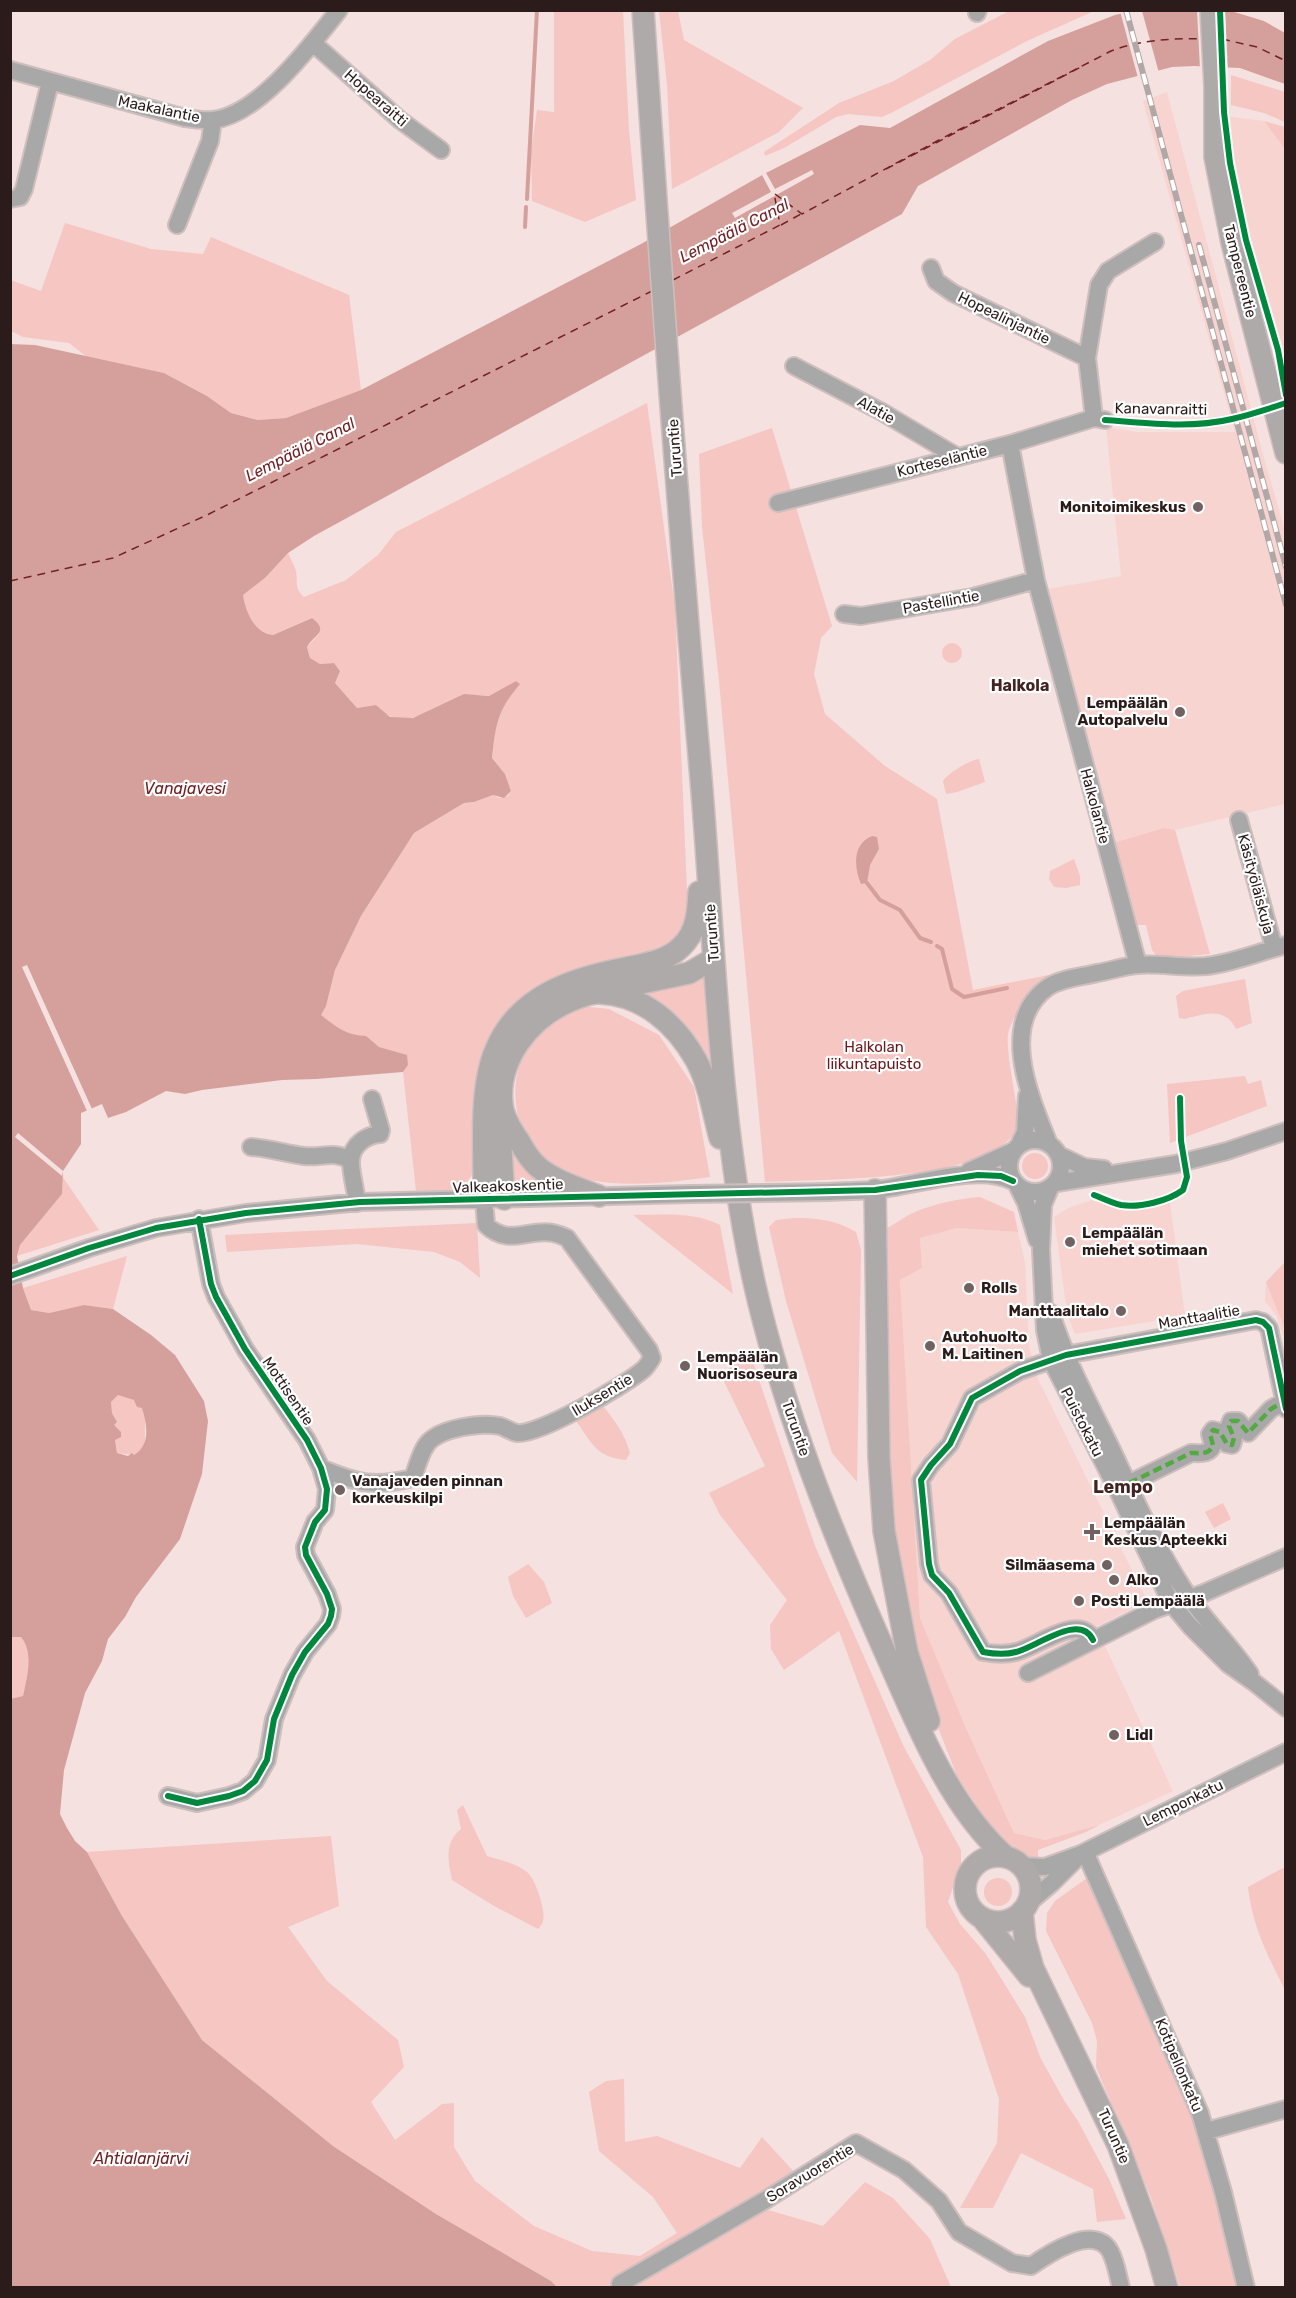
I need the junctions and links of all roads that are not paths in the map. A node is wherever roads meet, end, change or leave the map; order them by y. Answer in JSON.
{"nodes":[{"id":1,"x":339,"y":10,"type":"edge"},
{"id":2,"x":642,"y":10,"type":"edge"},
{"id":3,"x":1211,"y":10,"type":"edge"},
{"id":4,"x":313,"y":43,"type":"junction"},
{"id":5,"x":10,"y":70,"type":"edge"},
{"id":6,"x":50,"y":82,"type":"junction"},
{"id":7,"x":213,"y":120,"type":"junction"},
{"id":8,"x":441,"y":150,"type":"dead end"},
{"id":9,"x":10,"y":199,"type":"edge"},
{"id":10,"x":177,"y":225,"type":"dead end"},
{"id":11,"x":1155,"y":242,"type":"dead end"},
{"id":12,"x":931,"y":268,"type":"dead end"},
{"id":13,"x":1087,"y":358,"type":"junction"},
{"id":14,"x":794,"y":366,"type":"dead end"},
{"id":15,"x":1010,"y":444,"type":"junction"},
{"id":16,"x":1286,"y":453,"type":"edge"},
{"id":17,"x":956,"y":456,"type":"junction"},
{"id":18,"x":778,"y":503,"type":"dead end"},
{"id":19,"x":1036,"y":580,"type":"junction"},
{"id":20,"x":844,"y":614,"type":"dead end"},
{"id":21,"x":701,"y":780,"type":"junction"},
{"id":22,"x":1239,"y":820,"type":"dead end"},
{"id":23,"x":1280,"y":946,"type":"edge"},
{"id":24,"x":713,"y":959,"type":"junction"},
{"id":25,"x":1138,"y":965,"type":"junction"},
{"id":26,"x":598,"y":992,"type":"junction"},
{"id":27,"x":1028,"y":1092,"type":"junction"},
{"id":28,"x":372,"y":1099,"type":"dead end"},
{"id":29,"x":502,"y":1106,"type":"junction"},
{"id":30,"x":1286,"y":1131,"type":"edge"},
{"id":31,"x":251,"y":1147,"type":"dead end"},
{"id":32,"x":1016,"y":1148,"type":"junction"},
{"id":33,"x":1054,"y":1149,"type":"junction"},
{"id":34,"x":351,"y":1161,"type":"junction"},
{"id":35,"x":1141,"y":1170,"type":"junction"},
{"id":36,"x":954,"y":1177,"type":"junction"},
{"id":37,"x":1016,"y":1184,"type":"junction"},
{"id":38,"x":1053,"y":1186,"type":"junction"},
{"id":39,"x":875,"y":1190,"type":"junction"},
{"id":40,"x":599,"y":1196,"type":"junction"},
{"id":41,"x":494,"y":1199,"type":"junction"},
{"id":42,"x":357,"y":1203,"type":"junction"},
{"id":43,"x":199,"y":1219,"type":"junction"},
{"id":44,"x":745,"y":1233,"type":"junction"},
{"id":45,"x":1041,"y":1250,"type":"junction"},
{"id":46,"x":10,"y":1276,"type":"edge"},
{"id":47,"x":1058,"y":1358,"type":"junction"},
{"id":48,"x":1284,"y":1405,"type":"edge"},
{"id":49,"x":321,"y":1468,"type":"junction"},
{"id":50,"x":1123,"y":1486,"type":"junction"},
{"id":51,"x":1286,"y":1557,"type":"edge"},
{"id":52,"x":1189,"y":1597,"type":"junction"},
{"id":53,"x":1172,"y":1603,"type":"junction"},
{"id":54,"x":1093,"y":1640,"type":"junction"},
{"id":55,"x":1028,"y":1673,"type":"dead end"},
{"id":56,"x":1256,"y":1683,"type":"junction"},
{"id":57,"x":1286,"y":1708,"type":"edge"},
{"id":58,"x":1286,"y":1752,"type":"edge"},
{"id":59,"x":954,"y":1792,"type":"junction"},
{"id":60,"x":168,"y":1797,"type":"dead end"},
{"id":61,"x":966,"y":1813,"type":"junction"},
{"id":62,"x":1083,"y":1853,"type":"junction"},
{"id":63,"x":1014,"y":1862,"type":"junction"},
{"id":64,"x":976,"y":1865,"type":"junction"},
{"id":65,"x":1024,"y":1908,"type":"junction"},
{"id":66,"x":982,"y":1918,"type":"junction"},
{"id":67,"x":1043,"y":1992,"type":"junction"},
{"id":68,"x":1286,"y":2109,"type":"edge"},
{"id":69,"x":1207,"y":2131,"type":"junction"},
{"id":70,"x":620,"y":2284,"type":"dead end"},
{"id":71,"x":1121,"y":2288,"type":"edge"},
{"id":72,"x":1167,"y":2288,"type":"edge"},
{"id":73,"x":1246,"y":2288,"type":"edge"}],
"edges":[{"from":1,"to":4,"type":"street","name":"Maakalantie"},
{"from":2,"to":21,"type":"main road","name":"Turuntie"},
{"from":3,"to":16,"type":"main road","name":"Tampereentie"},
{"from":4,"to":7,"type":"street","name":"Maakalantie"},
{"from":4,"to":8,"type":"street","name":"Hopearaitti"},
{"from":5,"to":6,"type":"street","name":"Maakalantie"},
{"from":6,"to":7,"type":"street","name":"Maakalantie"},
{"from":6,"to":9,"type":"street"},
{"from":7,"to":10,"type":"street"},
{"from":11,"to":13,"type":"street"},
{"from":12,"to":13,"type":"street","name":"Hopealinjantie"},
{"from":13,"to":15,"type":"street","name":"Korteseläntie"},
{"from":14,"to":17,"type":"street","name":"Alatie"},
{"from":15,"to":17,"type":"street","name":"Korteseläntie"},
{"from":15,"to":19,"type":"street","name":"Halkolantie"},
{"from":17,"to":18,"type":"street","name":"Korteseläntie"},
{"from":19,"to":20,"type":"street","name":"Pastellintie"},
{"from":19,"to":25,"type":"street","name":"Halkolantie"},
{"from":21,"to":24,"type":"main road","name":"Turuntie"},
{"from":21,"to":41,"type":"main road"},
{"from":22,"to":23,"type":"street","name":"Käsityöläiskuja"},
{"from":23,"to":25,"type":"street"},
{"from":24,"to":26,"type":"main road"},
{"from":24,"to":44,"type":"main road","name":"Turuntie"},
{"from":25,"to":27,"type":"street"},
{"from":26,"to":29,"type":"main road"},
{"from":26,"to":44,"type":"main road"},
{"from":27,"to":32,"type":"street"},
{"from":27,"to":33,"type":"street"},
{"from":28,"to":34,"type":"street"},
{"from":29,"to":40,"type":"main road"},
{"from":29,"to":41,"type":"main road"},
{"from":30,"to":35,"type":"street"},
{"from":31,"to":34,"type":"street"},
{"from":32,"to":33,"type":"street"},
{"from":32,"to":36,"type":"street","name":"Valkeakoskentie"},
{"from":32,"to":37,"type":"street"},
{"from":33,"to":35,"type":"street"},
{"from":33,"to":38,"type":"street"},
{"from":34,"to":42,"type":"street"},
{"from":35,"to":38,"type":"street"},
{"from":36,"to":37,"type":"street","name":"Valkeakoskentie"},
{"from":36,"to":39,"type":"street","name":"Valkeakoskentie"},
{"from":37,"to":38,"type":"street"},
{"from":37,"to":45,"type":"street","name":"Puistokatu"},
{"from":38,"to":45,"type":"street","name":"Puistokatu"},
{"from":39,"to":40,"type":"street","name":"Valkeakoskentie","bridge":true},
{"from":39,"to":59,"type":"main road"},
{"from":40,"to":41,"type":"street","name":"Valkeakoskentie"},
{"from":41,"to":42,"type":"street","name":"Valkeakoskentie"},
{"from":41,"to":49,"type":"street","name":"Iluksentie"},
{"from":42,"to":43,"type":"street","name":"Valkeakoskentie"},
{"from":43,"to":46,"type":"street","name":"Valkeakoskentie"},
{"from":43,"to":49,"type":"street","name":"Mottisentie"},
{"from":44,"to":59,"type":"main road","name":"Turuntie"},
{"from":45,"to":47,"type":"street","name":"Puistokatu"},
{"from":47,"to":48,"type":"street","name":"Manttaalitie"},
{"from":47,"to":50,"type":"street","name":"Puistokatu"},
{"from":47,"to":54,"type":"street","name":"Manttaalitie"},
{"from":48,"to":50,"type":"street"},
{"from":49,"to":60,"type":"street","name":"Mottisentie"},
{"from":50,"to":52,"type":"street","name":"Puistokatu"},
{"from":50,"to":53,"type":"street","name":"Puistokatu"},
{"from":51,"to":52,"type":"street"},
{"from":52,"to":53,"type":"street"},
{"from":52,"to":56,"type":"street","name":"Puistokatu"},
{"from":53,"to":54,"type":"street"},
{"from":53,"to":56,"type":"street","name":"Puistokatu"},
{"from":54,"to":55,"type":"street"},
{"from":56,"to":57,"type":"street","name":"Puistokatu"},
{"from":58,"to":62,"type":"street","name":"Lemponkatu"},
{"from":59,"to":61,"type":"main road","name":"Turuntie"},
{"from":61,"to":63,"type":"main road","name":"Turuntie"},
{"from":61,"to":64,"type":"main road","name":"Turuntie"},
{"from":62,"to":63,"type":"street","name":"Lemponkatu"},
{"from":62,"to":65,"type":"street","name":"Lemponkatu"},
{"from":62,"to":69,"type":"street","name":"Kotipellonkatu"},
{"from":63,"to":64,"type":"main road"},
{"from":63,"to":65,"type":"main road"},
{"from":64,"to":66,"type":"main road"},
{"from":65,"to":66,"type":"main road"},
{"from":65,"to":67,"type":"main road","name":"Turuntie"},
{"from":66,"to":67,"type":"main road","name":"Turuntie"},
{"from":67,"to":72,"type":"main road","name":"Turuntie"},
{"from":68,"to":69,"type":"street"},
{"from":69,"to":73,"type":"street","name":"Kotipellonkatu"},
{"from":70,"to":71,"type":"street","name":"Soravuorentie"}]}
